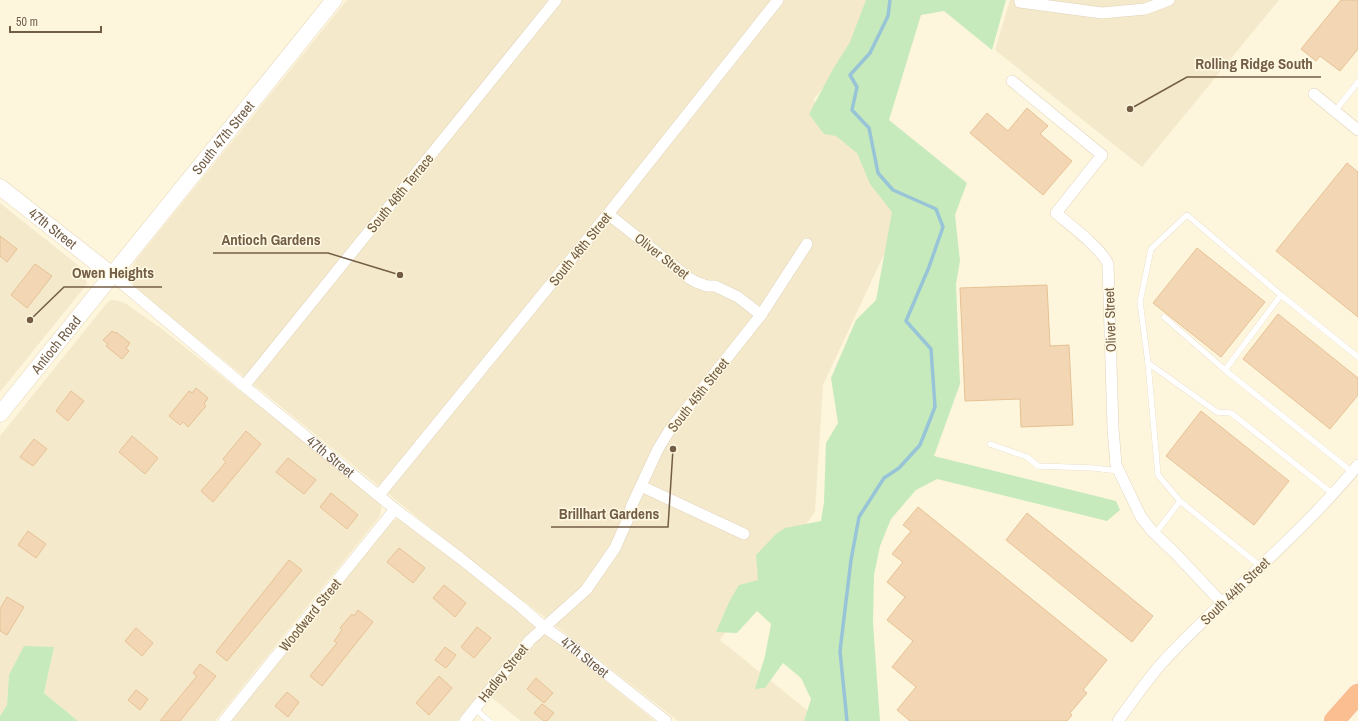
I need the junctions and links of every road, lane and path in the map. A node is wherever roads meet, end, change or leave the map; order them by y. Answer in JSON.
{"nodes":[{"id":1,"x":334,"y":0,"type":"edge"},
{"id":2,"x":556,"y":0,"type":"edge"},
{"id":3,"x":778,"y":0,"type":"edge"},
{"id":4,"x":1169,"y":0,"type":"edge"},
{"id":5,"x":1020,"y":1,"type":"edge"},
{"id":6,"x":1012,"y":81,"type":"dead end"},
{"id":7,"x":1358,"y":82,"type":"edge"},
{"id":8,"x":1314,"y":94,"type":"dead end"},
{"id":9,"x":1335,"y":111,"type":"junction"},
{"id":10,"x":1358,"y":130,"type":"edge"},
{"id":11,"x":0,"y":187,"type":"edge"},
{"id":12,"x":608,"y":214,"type":"junction"},
{"id":13,"x":807,"y":244,"type":"dead end"},
{"id":14,"x":112,"y":275,"type":"junction"},
{"id":15,"x":1281,"y":295,"type":"junction"},
{"id":16,"x":761,"y":315,"type":"junction"},
{"id":17,"x":1164,"y":317,"type":"dead end"},
{"id":18,"x":1358,"y":357,"type":"edge"},
{"id":19,"x":1148,"y":363,"type":"junction"},
{"id":20,"x":1225,"y":370,"type":"junction"},
{"id":21,"x":244,"y":386,"type":"junction"},
{"id":22,"x":2,"y":406,"type":"edge"},
{"id":23,"x":990,"y":444,"type":"dead end"},
{"id":24,"x":1355,"y":469,"type":"edge"},
{"id":25,"x":1119,"y":471,"type":"junction"},
{"id":26,"x":641,"y":486,"type":"junction"},
{"id":27,"x":1333,"y":494,"type":"junction"},
{"id":28,"x":379,"y":495,"type":"junction"},
{"id":29,"x":1180,"y":501,"type":"junction"},
{"id":30,"x":395,"y":509,"type":"junction"},
{"id":31,"x":744,"y":534,"type":"dead end"},
{"id":32,"x":1155,"y":534,"type":"junction"},
{"id":33,"x":1260,"y":566,"type":"junction"},
{"id":34,"x":1222,"y":603,"type":"junction"},
{"id":35,"x":544,"y":628,"type":"junction"},
{"id":36,"x":1358,"y":694,"type":"edge"},
{"id":37,"x":475,"y":709,"type":"junction"},
{"id":38,"x":224,"y":721,"type":"edge"},
{"id":39,"x":465,"y":721,"type":"edge"},
{"id":40,"x":489,"y":721,"type":"edge"},
{"id":41,"x":666,"y":721,"type":"edge"},
{"id":42,"x":1118,"y":721,"type":"edge"},
{"id":43,"x":1334,"y":721,"type":"edge"}],
"edges":[{"from":1,"to":14,"type":"main road","name":"South 47th Street"},
{"from":2,"to":21,"type":"street","name":"South 46th Terrace"},
{"from":3,"to":12,"type":"street","name":"South 46th Street"},
{"from":4,"to":5,"type":"street"},
{"from":6,"to":25,"type":"street","name":"Oliver Street"},
{"from":7,"to":9,"type":"lane"},
{"from":8,"to":9,"type":"street"},
{"from":9,"to":10,"type":"street"},
{"from":11,"to":14,"type":"main road","name":"47th Street"},
{"from":12,"to":16,"type":"street","name":"Oliver Street"},
{"from":12,"to":28,"type":"street","name":"South 46th Street"},
{"from":13,"to":16,"type":"street","name":"South 45th Street"},
{"from":14,"to":21,"type":"street","name":"47th Street"},
{"from":14,"to":22,"type":"main road","name":"Antioch Road"},
{"from":15,"to":18,"type":"lane"},
{"from":15,"to":19,"type":"lane"},
{"from":15,"to":20,"type":"lane"},
{"from":16,"to":26,"type":"street","name":"South 45th Street"},
{"from":17,"to":20,"type":"lane"},
{"from":19,"to":27,"type":"lane"},
{"from":19,"to":29,"type":"lane"},
{"from":20,"to":24,"type":"lane"},
{"from":21,"to":28,"type":"street","name":"47th Street"},
{"from":23,"to":25,"type":"lane"},
{"from":24,"to":27,"type":"street","name":"South 44th Street"},
{"from":25,"to":32,"type":"street","name":"Oliver Street"},
{"from":26,"to":31,"type":"street"},
{"from":26,"to":35,"type":"street","name":"South 45th Street"},
{"from":27,"to":33,"type":"street","name":"South 44th Street"},
{"from":28,"to":30,"type":"street","name":"47th Street"},
{"from":29,"to":32,"type":"lane"},
{"from":29,"to":33,"type":"lane"},
{"from":30,"to":35,"type":"street","name":"47th Street"},
{"from":30,"to":38,"type":"street","name":"Woodward Street"},
{"from":32,"to":34,"type":"street","name":"Oliver Street"},
{"from":33,"to":34,"type":"street","name":"South 44th Street"},
{"from":34,"to":42,"type":"street","name":"South 44th Street"},
{"from":35,"to":37,"type":"street","name":"Hadley Street"},
{"from":35,"to":41,"type":"street","name":"47th Street"},
{"from":36,"to":43,"type":"highway"},
{"from":37,"to":39,"type":"street","name":"Hadley Street"},
{"from":37,"to":40,"type":"lane"}]}
